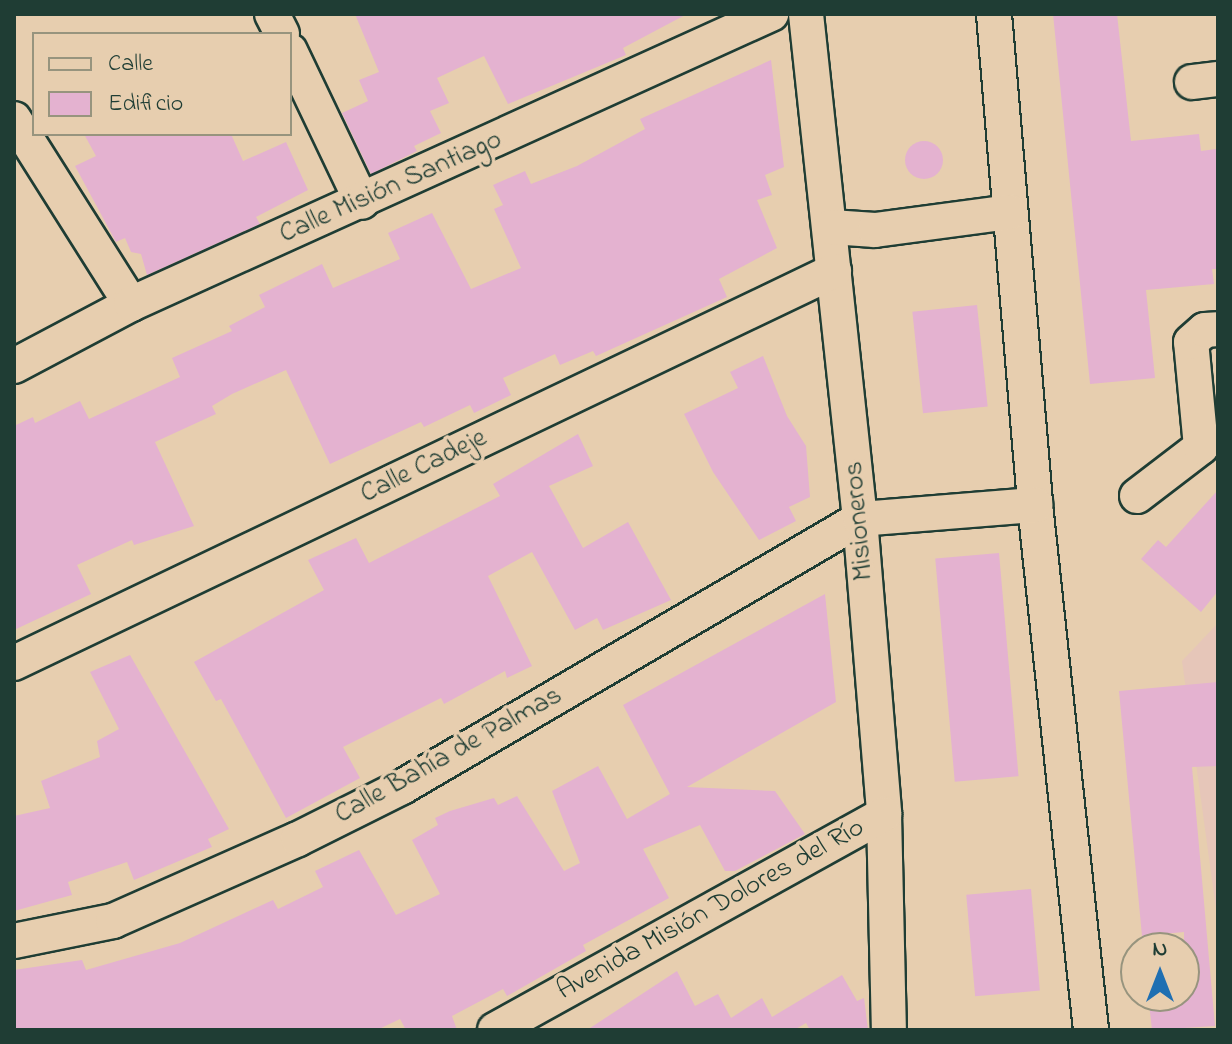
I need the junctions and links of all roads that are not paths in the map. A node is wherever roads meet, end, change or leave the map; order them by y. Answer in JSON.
{"nodes":[{"id":1,"x":272,"y":14,"type":"edge"},
{"id":2,"x":771,"y":14,"type":"edge"},
{"id":3,"x":806,"y":14,"type":"edge"},
{"id":4,"x":994,"y":14,"type":"edge"},
{"id":5,"x":281,"y":32,"type":"edge"},
{"id":6,"x":292,"y":55,"type":"edge"},
{"id":7,"x":14,"y":119,"type":"edge"},
{"id":8,"x":362,"y":202,"type":"junction"},
{"id":9,"x":1010,"y":212,"type":"junction"},
{"id":10,"x":831,"y":227,"type":"junction"},
{"id":11,"x":834,"y":271,"type":"junction"},
{"id":12,"x":131,"y":304,"type":"junction"},
{"id":13,"x":1218,"y":329,"type":"edge"},
{"id":14,"x":14,"y":366,"type":"edge"},
{"id":15,"x":1137,"y":496,"type":"dead end"},
{"id":16,"x":1035,"y":505,"type":"junction"},
{"id":17,"x":860,"y":519,"type":"junction"},
{"id":18,"x":14,"y":663,"type":"edge"},
{"id":19,"x":884,"y":814,"type":"junction"},
{"id":20,"x":14,"y":941,"type":"edge"},
{"id":21,"x":495,"y":1030,"type":"edge"},
{"id":22,"x":889,"y":1030,"type":"edge"},
{"id":23,"x":1091,"y":1030,"type":"edge"}],
"edges":[{"from":1,"to":5,"type":"street"},
{"from":2,"to":8,"type":"street","name":"Calle Misión Santiago"},
{"from":3,"to":10,"type":"street","name":"Misioneros"},
{"from":4,"to":9,"type":"street"},
{"from":6,"to":8,"type":"street"},
{"from":7,"to":12,"type":"street"},
{"from":8,"to":12,"type":"street","name":"Calle Misión Santiago"},
{"from":9,"to":10,"type":"street"},
{"from":9,"to":16,"type":"street"},
{"from":10,"to":11,"type":"street","name":"Misioneros"},
{"from":11,"to":17,"type":"street","name":"Misioneros"},
{"from":11,"to":18,"type":"street","name":"Calle Cadeje"},
{"from":12,"to":14,"type":"street","name":"Calle Misión Santiago"},
{"from":13,"to":15,"type":"street"},
{"from":16,"to":17,"type":"street"},
{"from":16,"to":23,"type":"street"},
{"from":17,"to":19,"type":"street","name":"Misioneros"},
{"from":17,"to":20,"type":"street","name":"Calle Bahía de Palmas"},
{"from":19,"to":21,"type":"street","name":"Avenida Misión Dolores del Río"},
{"from":19,"to":22,"type":"street","name":"Misioneros"}]}
